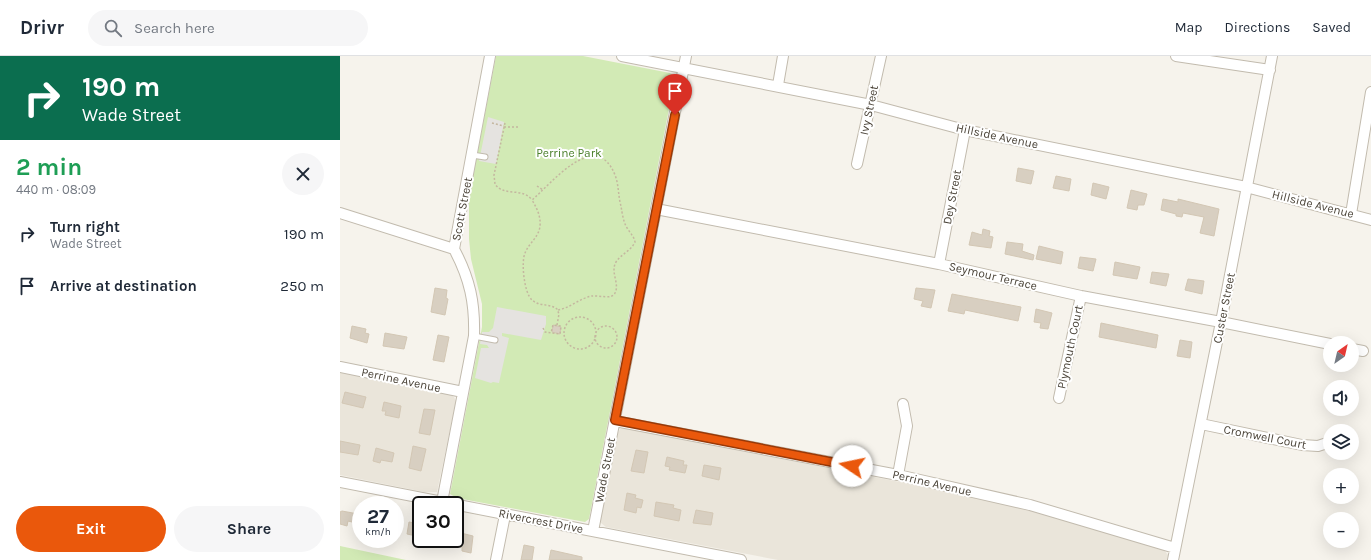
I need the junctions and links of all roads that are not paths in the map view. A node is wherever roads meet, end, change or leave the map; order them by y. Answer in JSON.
{"nodes":[{"id":1,"x":490,"y":56,"type":"edge"},
{"id":2,"x":622,"y":56,"type":"edge"},
{"id":3,"x":686,"y":56,"type":"edge"},
{"id":4,"x":783,"y":56,"type":"edge"},
{"id":5,"x":881,"y":56,"type":"edge"},
{"id":6,"x":1176,"y":56,"type":"edge"},
{"id":7,"x":1272,"y":56,"type":"edge"},
{"id":8,"x":684,"y":68,"type":"junction"},
{"id":9,"x":1270,"y":70,"type":"junction"},
{"id":10,"x":778,"y":85,"type":"junction"},
{"id":11,"x":1371,"y":92,"type":"edge"},
{"id":12,"x":871,"y":105,"type":"junction"},
{"id":13,"x":965,"y":130,"type":"junction"},
{"id":14,"x":472,"y":155,"type":"junction"},
{"id":15,"x":485,"y":157,"type":"dead end"},
{"id":16,"x":857,"y":164,"type":"dead end"},
{"id":17,"x":1246,"y":187,"type":"junction"},
{"id":18,"x":656,"y":209,"type":"junction"},
{"id":19,"x":340,"y":213,"type":"edge"},
{"id":20,"x":1350,"y":214,"type":"junction"},
{"id":21,"x":1371,"y":220,"type":"edge"},
{"id":22,"x":454,"y":249,"type":"junction"},
{"id":23,"x":939,"y":264,"type":"junction"},
{"id":24,"x":1081,"y":296,"type":"junction"},
{"id":25,"x":1221,"y":322,"type":"junction"},
{"id":26,"x":474,"y":336,"type":"junction"},
{"id":27,"x":495,"y":340,"type":"dead end"},
{"id":28,"x":1323,"y":343,"type":"edge"},
{"id":29,"x":1359,"y":350,"type":"edge"},
{"id":30,"x":1363,"y":351,"type":"dead end"},
{"id":31,"x":340,"y":367,"type":"edge"},
{"id":32,"x":463,"y":392,"type":"junction"},
{"id":33,"x":1059,"y":398,"type":"dead end"},
{"id":34,"x":904,"y":404,"type":"dead end"},
{"id":35,"x":615,"y":420,"type":"junction"},
{"id":36,"x":1200,"y":424,"type":"junction"},
{"id":37,"x":1323,"y":444,"type":"edge"},
{"id":38,"x":898,"y":475,"type":"junction"},
{"id":39,"x":340,"y":482,"type":"edge"},
{"id":40,"x":412,"y":496,"type":"edge"},
{"id":41,"x":443,"y":496,"type":"edge"},
{"id":42,"x":464,"y":507,"type":"edge"},
{"id":43,"x":505,"y":515,"type":"junction"},
{"id":44,"x":593,"y":531,"type":"junction"},
{"id":45,"x":1175,"y":548,"type":"junction"},
{"id":46,"x":496,"y":560,"type":"edge"},
{"id":47,"x":741,"y":560,"type":"edge"},
{"id":48,"x":1173,"y":560,"type":"edge"}],
"edges":[{"from":1,"to":14,"type":"street","name":"Scott Street"},
{"from":2,"to":8,"type":"street","name":"Hillside Avenue"},
{"from":3,"to":8,"type":"street","name":"Wade Street"},
{"from":4,"to":10,"type":"street"},
{"from":5,"to":12,"type":"street","name":"Ivy Street"},
{"from":6,"to":9,"type":"street"},
{"from":7,"to":9,"type":"street","name":"Custer Street"},
{"from":8,"to":10,"type":"street","name":"Hillside Avenue"},
{"from":8,"to":18,"type":"street","name":"Wade Street"},
{"from":9,"to":17,"type":"street","name":"Custer Street"},
{"from":10,"to":12,"type":"street","name":"Hillside Avenue"},
{"from":11,"to":20,"type":"street"},
{"from":12,"to":13,"type":"street","name":"Hillside Avenue"},
{"from":12,"to":16,"type":"street","name":"Ivy Street"},
{"from":13,"to":17,"type":"street","name":"Hillside Avenue"},
{"from":13,"to":23,"type":"street","name":"Dey Street"},
{"from":14,"to":15,"type":"lane"},
{"from":14,"to":22,"type":"street","name":"Scott Street"},
{"from":17,"to":20,"type":"street","name":"Hillside Avenue"},
{"from":17,"to":25,"type":"street","name":"Custer Street"},
{"from":18,"to":23,"type":"street","name":"Seymour Terrace"},
{"from":18,"to":35,"type":"street","name":"Wade Street"},
{"from":19,"to":22,"type":"street"},
{"from":20,"to":21,"type":"street","name":"Hillside Avenue"},
{"from":22,"to":26,"type":"street","name":"Scott Street"},
{"from":23,"to":24,"type":"street","name":"Seymour Terrace"},
{"from":24,"to":25,"type":"street","name":"Seymour Terrace"},
{"from":24,"to":33,"type":"street","name":"Plymouth Court"},
{"from":25,"to":28,"type":"street","name":"Seymour Terrace"},
{"from":25,"to":36,"type":"street","name":"Custer Street"},
{"from":26,"to":27,"type":"lane"},
{"from":26,"to":32,"type":"street","name":"Scott Street"},
{"from":29,"to":30,"type":"street"},
{"from":31,"to":32,"type":"street","name":"Perrine Avenue"},
{"from":32,"to":41,"type":"street","name":"Scott Street"},
{"from":34,"to":38,"type":"street"},
{"from":35,"to":38,"type":"street","name":"Perrine Avenue"},
{"from":35,"to":44,"type":"street","name":"Wade Street"},
{"from":36,"to":37,"type":"street","name":"Cromwell Court"},
{"from":36,"to":45,"type":"street","name":"Custer Street"},
{"from":38,"to":45,"type":"street","name":"Perrine Avenue"},
{"from":39,"to":40,"type":"street","name":"Rivercrest Drive"},
{"from":42,"to":43,"type":"street","name":"Rivercrest Drive"},
{"from":43,"to":44,"type":"street","name":"Rivercrest Drive"},
{"from":43,"to":46,"type":"street"},
{"from":44,"to":47,"type":"street","name":"Rivercrest Drive"},
{"from":45,"to":48,"type":"street","name":"Custer Street"}]}
